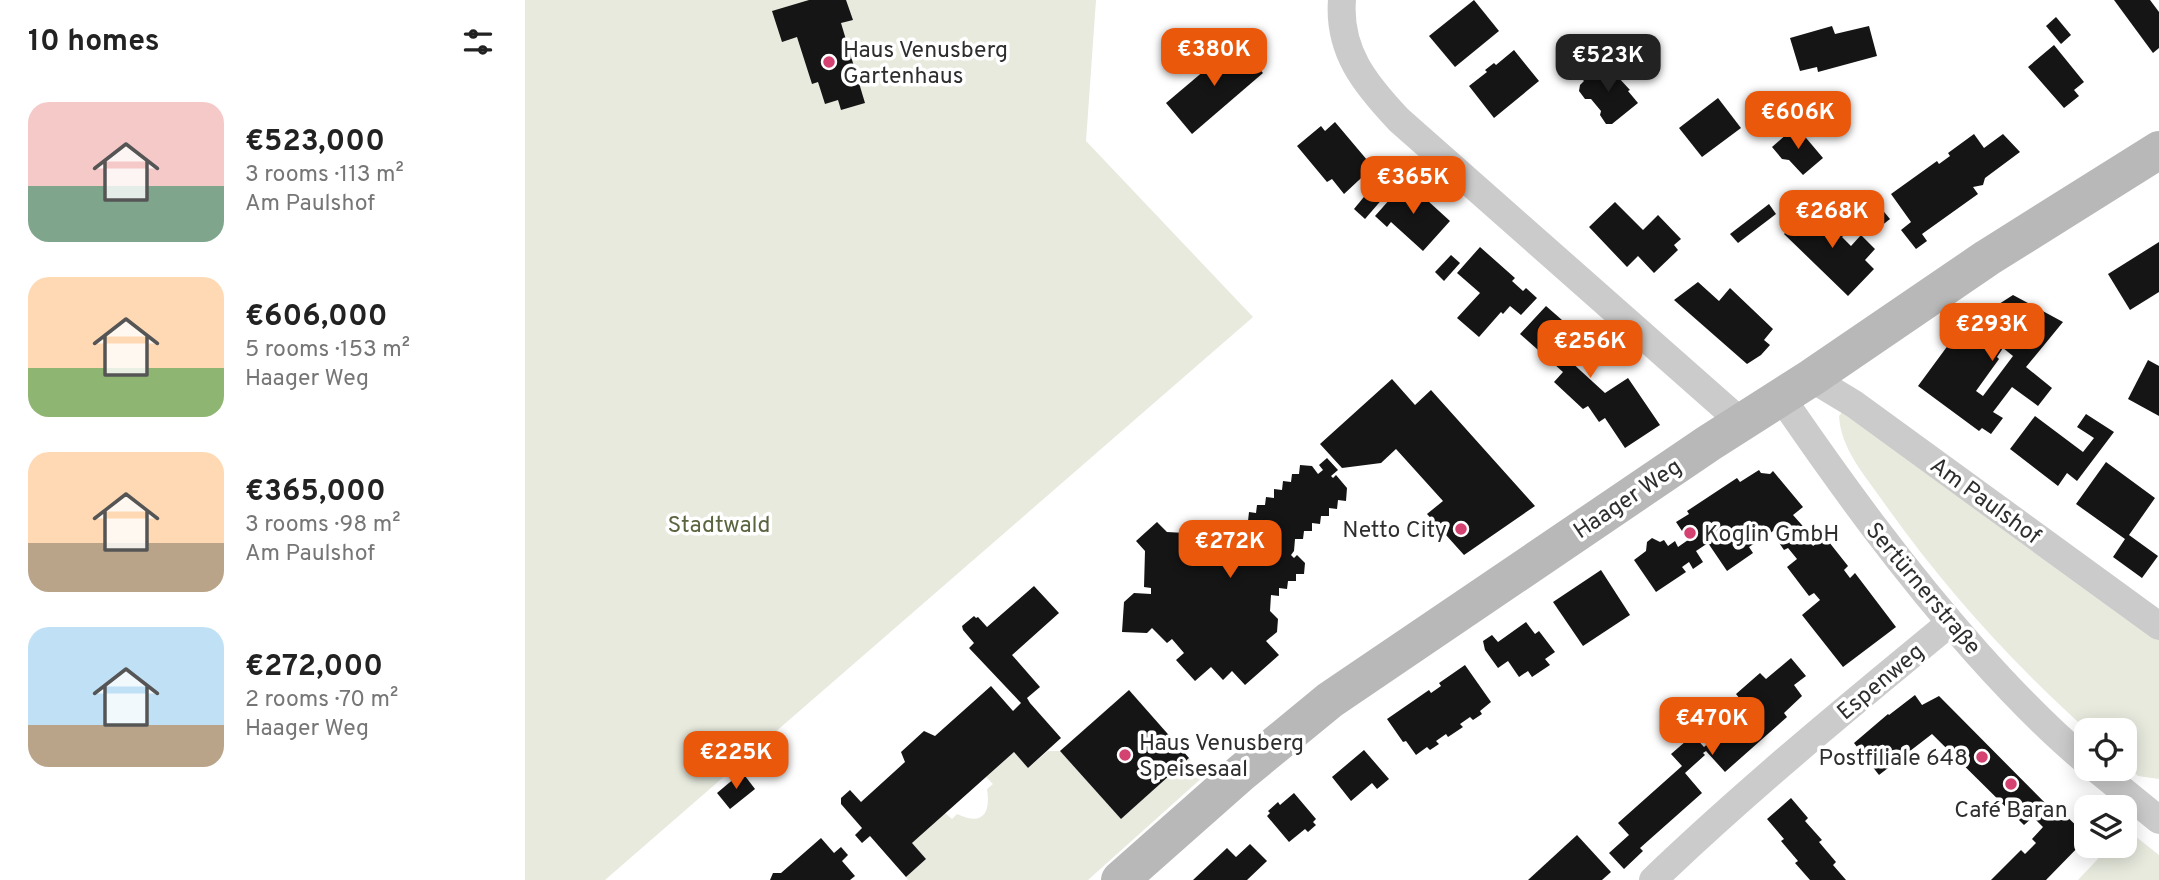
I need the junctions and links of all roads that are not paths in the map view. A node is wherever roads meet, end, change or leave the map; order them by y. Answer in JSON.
{"nodes":[{"id":1,"x":1342,"y":0,"type":"edge"},
{"id":2,"x":2159,"y":150,"type":"edge"},
{"id":3,"x":1796,"y":387,"type":"junction"},
{"id":4,"x":1741,"y":422,"type":"junction"},
{"id":5,"x":1950,"y":623,"type":"junction"},
{"id":6,"x":2159,"y":626,"type":"edge"},
{"id":7,"x":2074,"y":751,"type":"edge"},
{"id":8,"x":2111,"y":781,"type":"edge"},
{"id":9,"x":2159,"y":820,"type":"edge"},
{"id":10,"x":1120,"y":880,"type":"edge"},
{"id":11,"x":1653,"y":880,"type":"edge"}],
"edges":[{"from":1,"to":4,"type":"street"},
{"from":2,"to":3,"type":"street","name":"Haager Weg"},
{"from":3,"to":4,"type":"street","name":"Haager Weg"},
{"from":3,"to":5,"type":"street","name":"Sertürnerstraße"},
{"from":3,"to":6,"type":"street","name":"Am Paulshof"},
{"from":4,"to":10,"type":"street","name":"Haager Weg"},
{"from":5,"to":7,"type":"street","name":"Sertürnerstraße"},
{"from":5,"to":11,"type":"street","name":"Espenweg"},
{"from":8,"to":9,"type":"street"}]}
